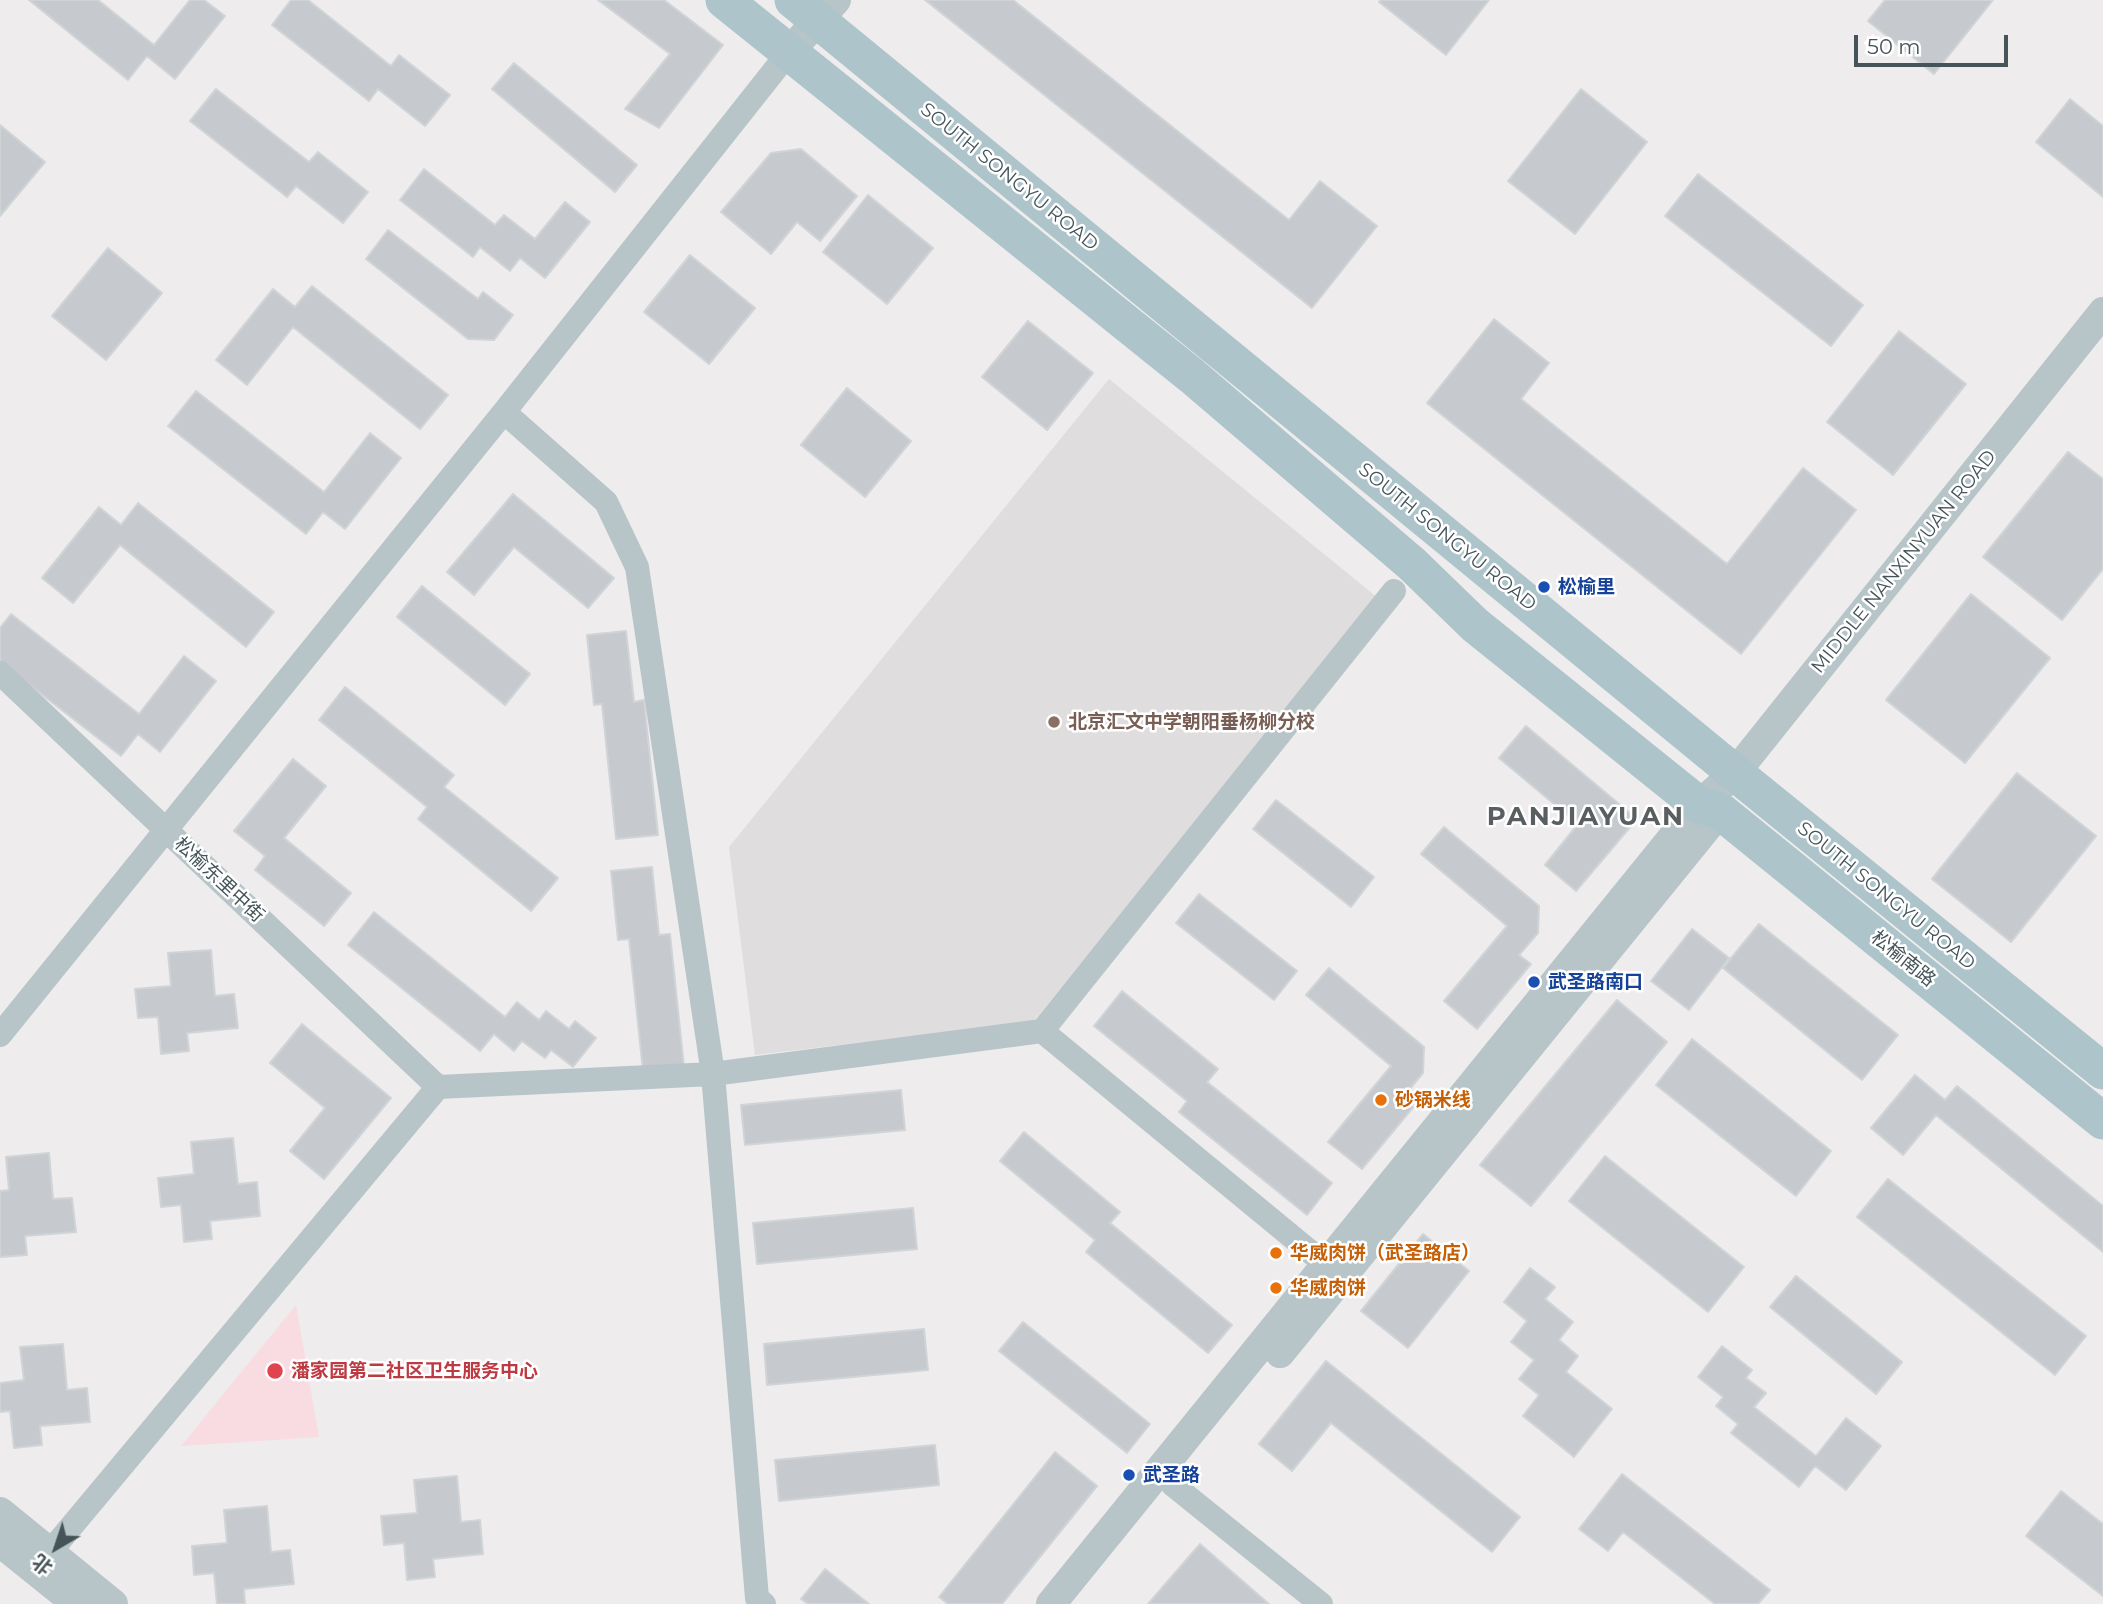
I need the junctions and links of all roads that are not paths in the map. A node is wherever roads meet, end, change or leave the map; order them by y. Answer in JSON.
{"nodes":[{"id":1,"x":724,"y":0,"type":"edge"},
{"id":2,"x":816,"y":7,"type":"edge"},
{"id":3,"x":789,"y":52,"type":"junction"},
{"id":4,"x":2103,"y":312,"type":"edge"},
{"id":5,"x":504,"y":412,"type":"junction"},
{"id":6,"x":1394,"y":591,"type":"dead end"},
{"id":7,"x":0,"y":673,"type":"edge"},
{"id":8,"x":1735,"y":774,"type":"junction"},
{"id":9,"x":1709,"y":808,"type":"junction"},
{"id":10,"x":167,"y":831,"type":"junction"},
{"id":11,"x":1042,"y":1031,"type":"junction"},
{"id":12,"x":0,"y":1035,"type":"edge"},
{"id":13,"x":2103,"y":1071,"type":"edge"},
{"id":14,"x":713,"y":1074,"type":"junction"},
{"id":15,"x":438,"y":1087,"type":"junction"},
{"id":16,"x":2103,"y":1121,"type":"edge"},
{"id":17,"x":1325,"y":1264,"type":"junction"},
{"id":18,"x":1173,"y":1485,"type":"junction"},
{"id":19,"x":0,"y":1511,"type":"edge"},
{"id":20,"x":0,"y":1542,"type":"edge"},
{"id":21,"x":50,"y":1552,"type":"junction"},
{"id":22,"x":77,"y":1604,"type":"edge"},
{"id":23,"x":113,"y":1604,"type":"edge"},
{"id":24,"x":764,"y":1604,"type":"edge"},
{"id":25,"x":1051,"y":1604,"type":"edge"},
{"id":26,"x":1077,"y":1604,"type":"edge"},
{"id":27,"x":1321,"y":1604,"type":"edge"}],
"edges":[{"from":1,"to":3,"type":"main road","name":"SOUTH SONGYU ROAD"},
{"from":2,"to":3,"type":"street"},
{"from":2,"to":8,"type":"main road","name":"SOUTH SONGYU ROAD"},
{"from":3,"to":5,"type":"street"},
{"from":3,"to":9,"type":"main road","name":"SOUTH SONGYU ROAD"},
{"from":4,"to":8,"type":"street","name":"MIDDLE NANXINYUAN ROAD"},
{"from":5,"to":10,"type":"street"},
{"from":5,"to":14,"type":"street"},
{"from":6,"to":11,"type":"street"},
{"from":7,"to":10,"type":"street","name":"松榆东里中街"},
{"from":8,"to":9,"type":"street","name":"MIDDLE NANXINYUAN ROAD"},
{"from":8,"to":13,"type":"main road","name":"SOUTH SONGYU ROAD"},
{"from":9,"to":16,"type":"main road","name":"松榆南路"},
{"from":9,"to":17,"type":"street"},
{"from":9,"to":18,"type":"street"},
{"from":10,"to":12,"type":"street"},
{"from":10,"to":15,"type":"street","name":"松榆东里中街"},
{"from":11,"to":14,"type":"street"},
{"from":11,"to":17,"type":"street"},
{"from":14,"to":15,"type":"street"},
{"from":14,"to":24,"type":"street"},
{"from":15,"to":21,"type":"street"},
{"from":17,"to":25,"type":"street"},
{"from":18,"to":26,"type":"street"},
{"from":18,"to":27,"type":"street"},
{"from":19,"to":21,"type":"street"},
{"from":20,"to":22,"type":"street"},
{"from":21,"to":23,"type":"street"}]}
